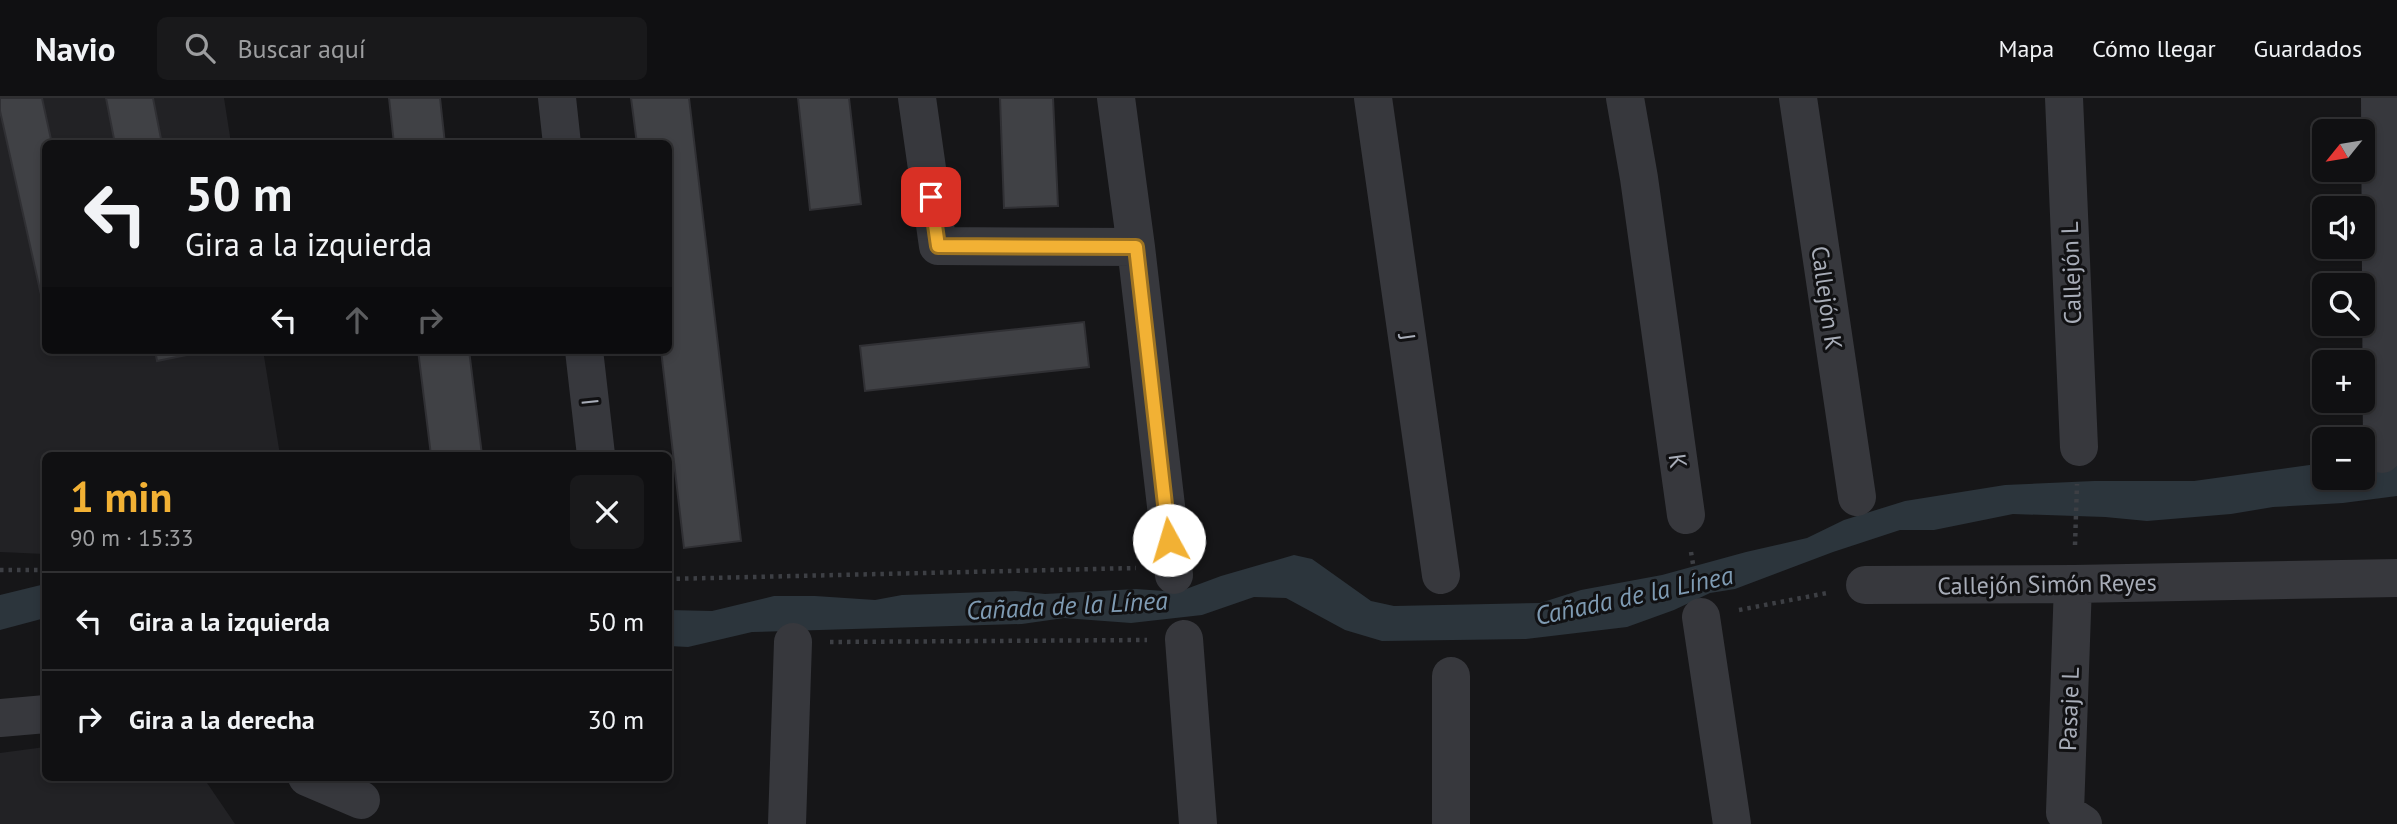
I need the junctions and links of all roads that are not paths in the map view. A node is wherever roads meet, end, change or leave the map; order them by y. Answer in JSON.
{"nodes":[{"id":1,"x":557,"y":98,"type":"edge"},
{"id":2,"x":917,"y":98,"type":"edge"},
{"id":3,"x":1116,"y":98,"type":"edge"},
{"id":4,"x":1373,"y":98,"type":"edge"},
{"id":5,"x":1625,"y":98,"type":"edge"},
{"id":6,"x":1798,"y":98,"type":"edge"},
{"id":7,"x":2064,"y":98,"type":"edge"},
{"id":8,"x":2380,"y":98,"type":"edge"},
{"id":9,"x":562,"y":140,"type":"edge"},
{"id":10,"x":1136,"y":247,"type":"junction"},
{"id":11,"x":584,"y":354,"type":"edge"},
{"id":12,"x":2079,"y":447,"type":"road end"},
{"id":13,"x":596,"y":452,"type":"edge"},
{"id":14,"x":2382,"y":454,"type":"dead end"},
{"id":15,"x":1857,"y":498,"type":"dead end"},
{"id":16,"x":1686,"y":515,"type":"road end"},
{"id":17,"x":1173,"y":571,"type":"road end"},
{"id":18,"x":1441,"y":575,"type":"dead end"},
{"id":19,"x":2397,"y":578,"type":"edge"},
{"id":20,"x":2073,"y":584,"type":"junction"},
{"id":21,"x":1865,"y":585,"type":"road end"},
{"id":22,"x":1701,"y":617,"type":"road end"},
{"id":23,"x":1184,"y":639,"type":"road end"},
{"id":24,"x":793,"y":642,"type":"road end"},
{"id":25,"x":1451,"y":676,"type":"dead end"},
{"id":26,"x":42,"y":715,"type":"edge"},
{"id":27,"x":0,"y":718,"type":"edge"},
{"id":28,"x":316,"y":781,"type":"edge"},
{"id":29,"x":361,"y":800,"type":"edge"},
{"id":30,"x":787,"y":824,"type":"edge"},
{"id":31,"x":1198,"y":824,"type":"edge"},
{"id":32,"x":1451,"y":824,"type":"edge"},
{"id":33,"x":1732,"y":824,"type":"edge"},
{"id":34,"x":2083,"y":824,"type":"edge"}],
"edges":[{"from":1,"to":9,"type":"street"},
{"from":2,"to":10,"type":"street"},
{"from":3,"to":10,"type":"street"},
{"from":4,"to":18,"type":"street","name":"J"},
{"from":5,"to":16,"type":"street","name":"K"},
{"from":6,"to":15,"type":"street","name":"Callejón K"},
{"from":7,"to":12,"type":"street","name":"Callejón L"},
{"from":8,"to":14,"type":"street"},
{"from":10,"to":17,"type":"street"},
{"from":11,"to":13,"type":"street","name":"I"},
{"from":19,"to":20,"type":"street","name":"Callejón Simón Reyes"},
{"from":20,"to":21,"type":"street","name":"Callejón Simón Reyes"},
{"from":20,"to":34,"type":"street","name":"Pasaje L"},
{"from":22,"to":33,"type":"street"},
{"from":23,"to":31,"type":"street"},
{"from":24,"to":30,"type":"street"},
{"from":25,"to":32,"type":"street"},
{"from":26,"to":27,"type":"street"},
{"from":28,"to":29,"type":"street"}]}
